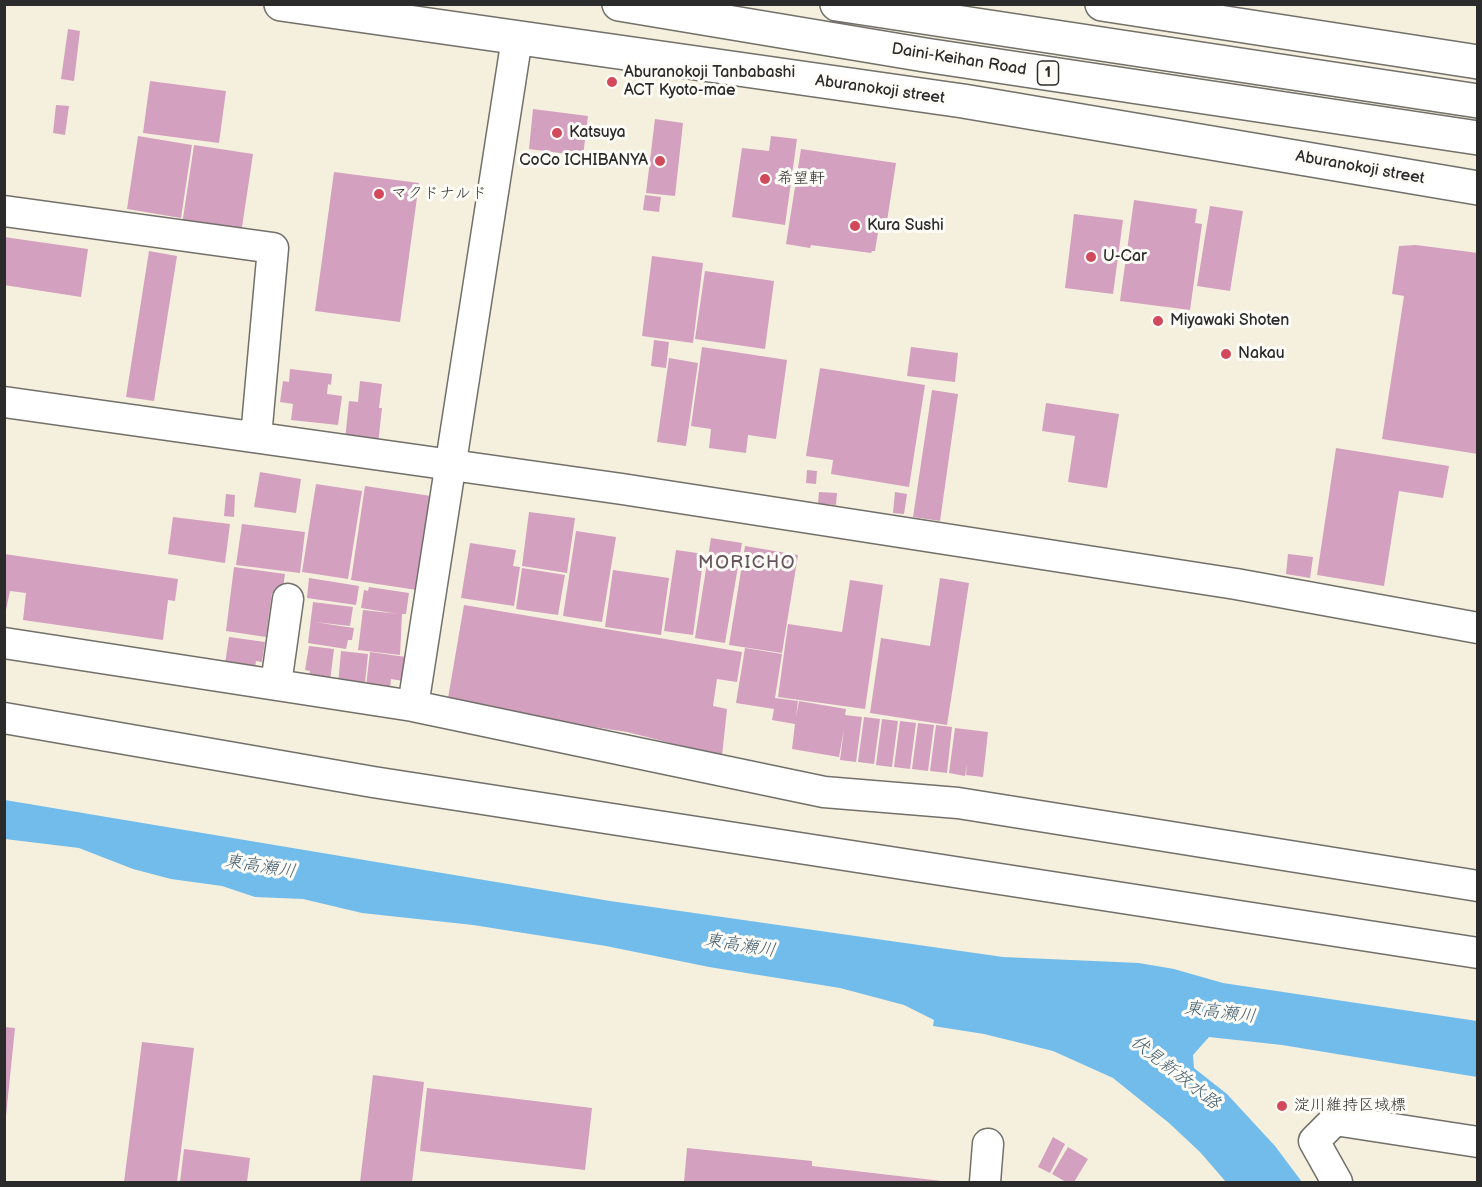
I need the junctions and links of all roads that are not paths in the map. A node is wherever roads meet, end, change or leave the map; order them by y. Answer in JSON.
{"nodes":[{"id":1,"x":281,"y":4,"type":"edge"},
{"id":2,"x":619,"y":4,"type":"edge"},
{"id":3,"x":837,"y":4,"type":"edge"},
{"id":4,"x":1102,"y":4,"type":"edge"},
{"id":5,"x":517,"y":38,"type":"junction"},
{"id":6,"x":1478,"y":62,"type":"edge"},
{"id":7,"x":1478,"y":101,"type":"edge"},
{"id":8,"x":1478,"y":138,"type":"edge"},
{"id":9,"x":1478,"y":188,"type":"edge"},
{"id":10,"x":4,"y":211,"type":"edge"},
{"id":11,"x":4,"y":402,"type":"edge"},
{"id":12,"x":256,"y":438,"type":"junction"},
{"id":13,"x":450,"y":465,"type":"junction"},
{"id":14,"x":288,"y":599,"type":"dead end"},
{"id":15,"x":1478,"y":628,"type":"edge"},
{"id":16,"x":4,"y":643,"type":"edge"},
{"id":17,"x":276,"y":684,"type":"junction"},
{"id":18,"x":413,"y":706,"type":"junction"},
{"id":19,"x":4,"y":718,"type":"edge"},
{"id":20,"x":1478,"y":885,"type":"edge"},
{"id":21,"x":1478,"y":953,"type":"edge"},
{"id":22,"x":1478,"y":1142,"type":"edge"},
{"id":23,"x":988,"y":1144,"type":"dead end"},
{"id":24,"x":985,"y":1182,"type":"edge"},
{"id":25,"x":1337,"y":1182,"type":"edge"}],
"edges":[{"from":1,"to":5,"type":"main road","name":"Aburanokoji street"},
{"from":2,"to":8,"type":"main road","name":"Daini-Keihan Road","number":"1"},
{"from":3,"to":7,"type":"main road","number":"1"},
{"from":4,"to":6,"type":"main road"},
{"from":5,"to":9,"type":"main road","name":"Aburanokoji street"},
{"from":5,"to":13,"type":"street"},
{"from":10,"to":12,"type":"street"},
{"from":11,"to":12,"type":"street"},
{"from":12,"to":13,"type":"street"},
{"from":13,"to":15,"type":"street"},
{"from":13,"to":18,"type":"street"},
{"from":14,"to":17,"type":"street"},
{"from":16,"to":17,"type":"street"},
{"from":17,"to":18,"type":"street"},
{"from":18,"to":20,"type":"street"},
{"from":19,"to":21,"type":"street"},
{"from":22,"to":25,"type":"street"},
{"from":23,"to":24,"type":"street"}]}
